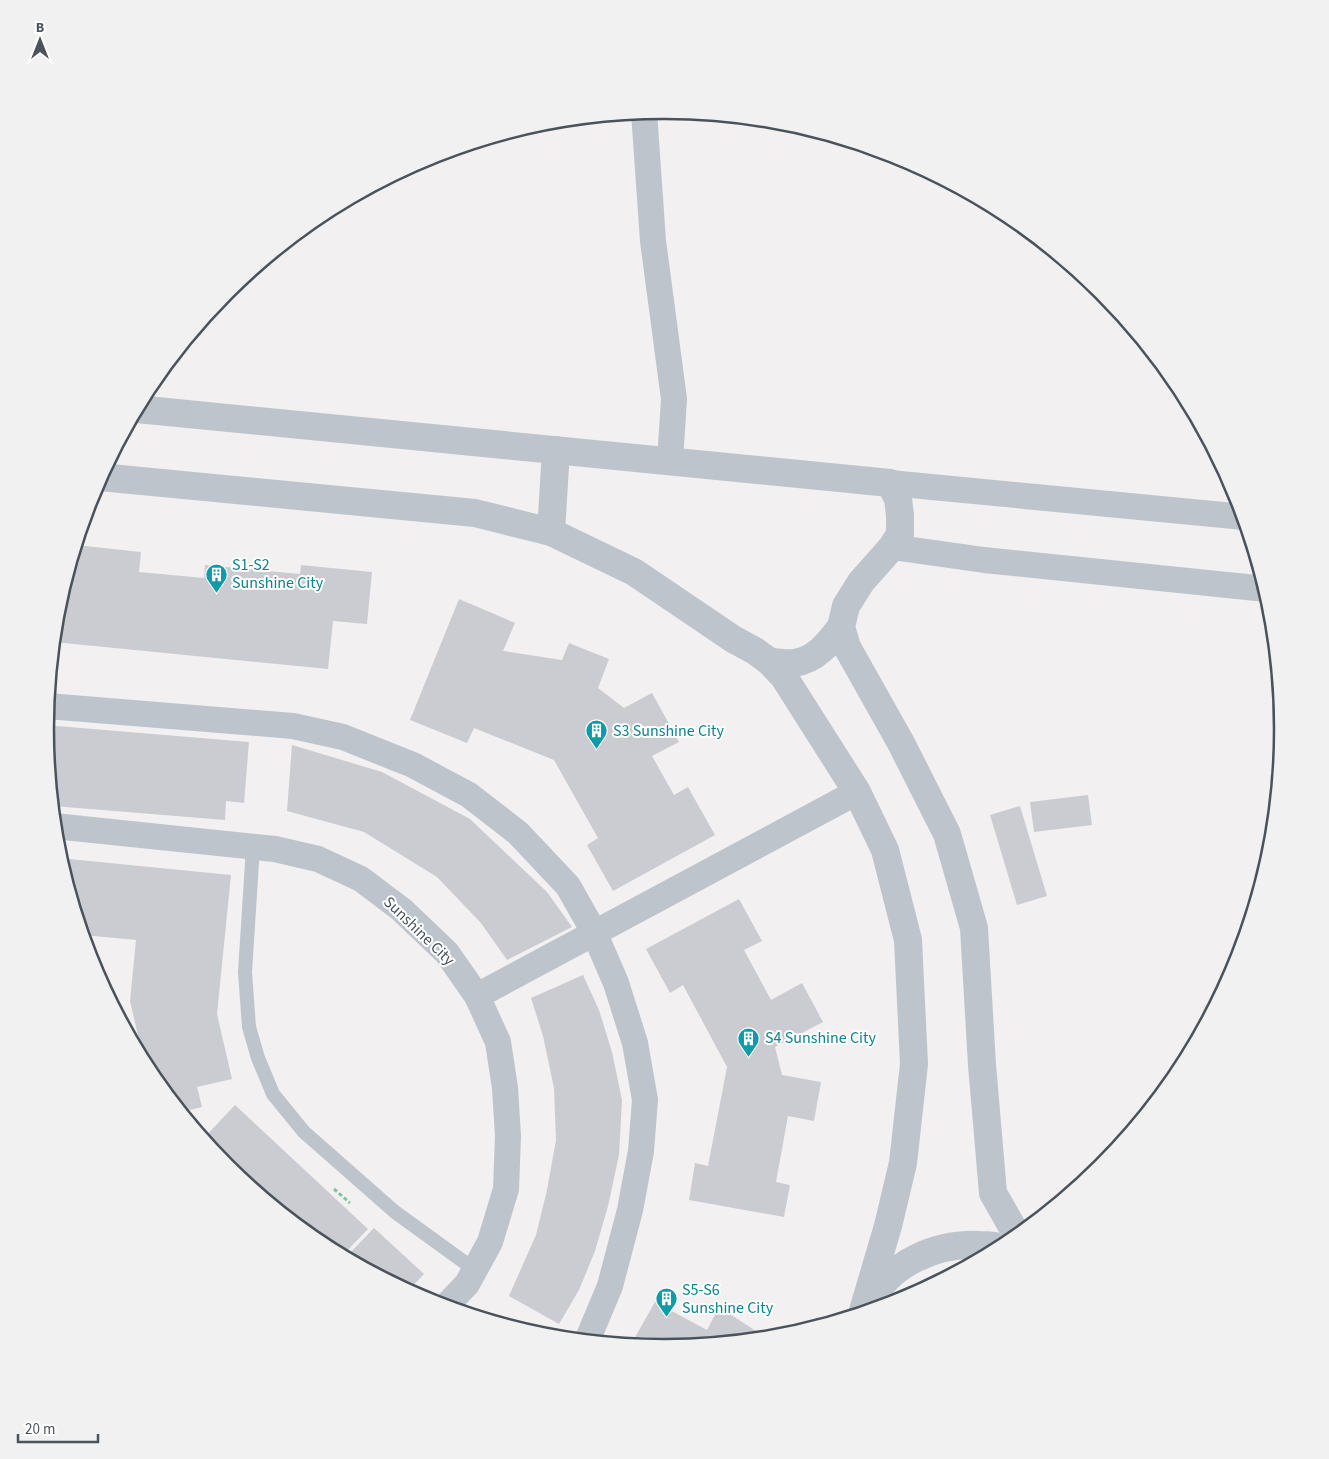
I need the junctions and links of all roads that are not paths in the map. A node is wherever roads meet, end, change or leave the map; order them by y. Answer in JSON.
{"nodes":[{"id":1,"x":645,"y":119,"type":"edge"},
{"id":2,"x":145,"y":410,"type":"edge"},
{"id":3,"x":556,"y":450,"type":"junction"},
{"id":4,"x":670,"y":461,"type":"junction"},
{"id":5,"x":108,"y":478,"type":"edge"},
{"id":6,"x":890,"y":483,"type":"junction"},
{"id":7,"x":1237,"y":516,"type":"edge"},
{"id":8,"x":551,"y":532,"type":"junction"},
{"id":9,"x":892,"y":547,"type":"junction"},
{"id":10,"x":1258,"y":588,"type":"edge"},
{"id":11,"x":841,"y":626,"type":"junction"},
{"id":12,"x":770,"y":662,"type":"junction"},
{"id":13,"x":55,"y":707,"type":"edge"},
{"id":14,"x":858,"y":792,"type":"junction"},
{"id":15,"x":62,"y":827,"type":"edge"},
{"id":16,"x":253,"y":847,"type":"junction"},
{"id":17,"x":594,"y":932,"type":"junction"},
{"id":18,"x":477,"y":996,"type":"junction"},
{"id":19,"x":1014,"y":1230,"type":"edge"},
{"id":20,"x":990,"y":1246,"type":"edge"},
{"id":21,"x":475,"y":1270,"type":"junction"},
{"id":22,"x":450,"y":1301,"type":"edge"},
{"id":23,"x":868,"y":1305,"type":"edge"},
{"id":24,"x":865,"y":1306,"type":"edge"},
{"id":25,"x":589,"y":1335,"type":"edge"}],
"edges":[{"from":1,"to":4,"type":"street"},
{"from":2,"to":3,"type":"street"},
{"from":3,"to":4,"type":"street"},
{"from":3,"to":8,"type":"street"},
{"from":4,"to":6,"type":"street"},
{"from":5,"to":8,"type":"street"},
{"from":6,"to":7,"type":"street"},
{"from":6,"to":9,"type":"street"},
{"from":8,"to":12,"type":"street"},
{"from":9,"to":10,"type":"street"},
{"from":9,"to":11,"type":"street"},
{"from":11,"to":12,"type":"street"},
{"from":11,"to":19,"type":"street"},
{"from":12,"to":14,"type":"street"},
{"from":13,"to":17,"type":"street"},
{"from":14,"to":17,"type":"street"},
{"from":14,"to":24,"type":"street"},
{"from":15,"to":16,"type":"street","name":"Sunshine City"},
{"from":16,"to":18,"type":"street","name":"Sunshine City"},
{"from":16,"to":21,"type":"lane"},
{"from":17,"to":18,"type":"street"},
{"from":17,"to":25,"type":"street"},
{"from":18,"to":21,"type":"street","name":"Sunshine City"},
{"from":20,"to":23,"type":"street"},
{"from":21,"to":22,"type":"street","name":"Sunshine City"}]}
